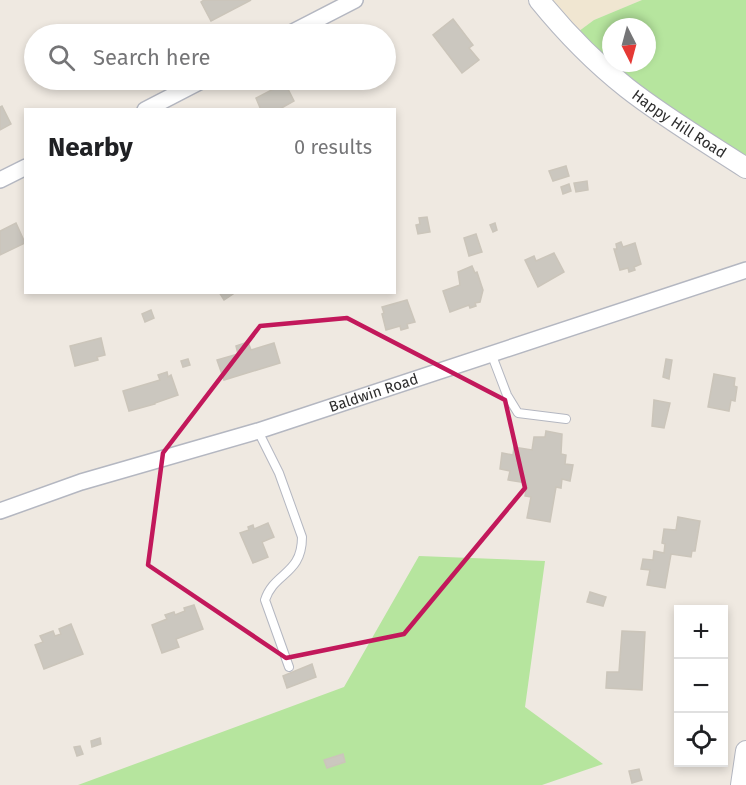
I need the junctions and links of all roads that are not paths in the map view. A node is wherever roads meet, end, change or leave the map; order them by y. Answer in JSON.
{"nodes":[{"id":1,"x":355,"y":0,"type":"edge"},
{"id":2,"x":538,"y":0,"type":"edge"},
{"id":3,"x":308,"y":24,"type":"edge"},
{"id":4,"x":184,"y":90,"type":"edge"},
{"id":5,"x":149,"y":108,"type":"edge"},
{"id":6,"x":24,"y":168,"type":"edge"},
{"id":7,"x":746,"y":168,"type":"edge"},
{"id":8,"x":0,"y":180,"type":"edge"},
{"id":9,"x":746,"y":270,"type":"edge"},
{"id":10,"x":491,"y":353,"type":"junction"},
{"id":11,"x":566,"y":419,"type":"dead end"},
{"id":12,"x":258,"y":430,"type":"junction"},
{"id":13,"x":0,"y":511,"type":"edge"},
{"id":14,"x":289,"y":667,"type":"dead end"},
{"id":15,"x":746,"y":751,"type":"edge"},
{"id":16,"x":741,"y":785,"type":"edge"}],
"edges":[{"from":1,"to":3,"type":"street"},
{"from":2,"to":7,"type":"street","name":"Happy Hill Road"},
{"from":4,"to":5,"type":"street"},
{"from":6,"to":8,"type":"street"},
{"from":9,"to":10,"type":"street","name":"Baldwin Road"},
{"from":10,"to":11,"type":"lane"},
{"from":10,"to":12,"type":"street","name":"Baldwin Road"},
{"from":12,"to":13,"type":"street","name":"Baldwin Road"},
{"from":12,"to":14,"type":"lane"},
{"from":15,"to":16,"type":"street"}]}
